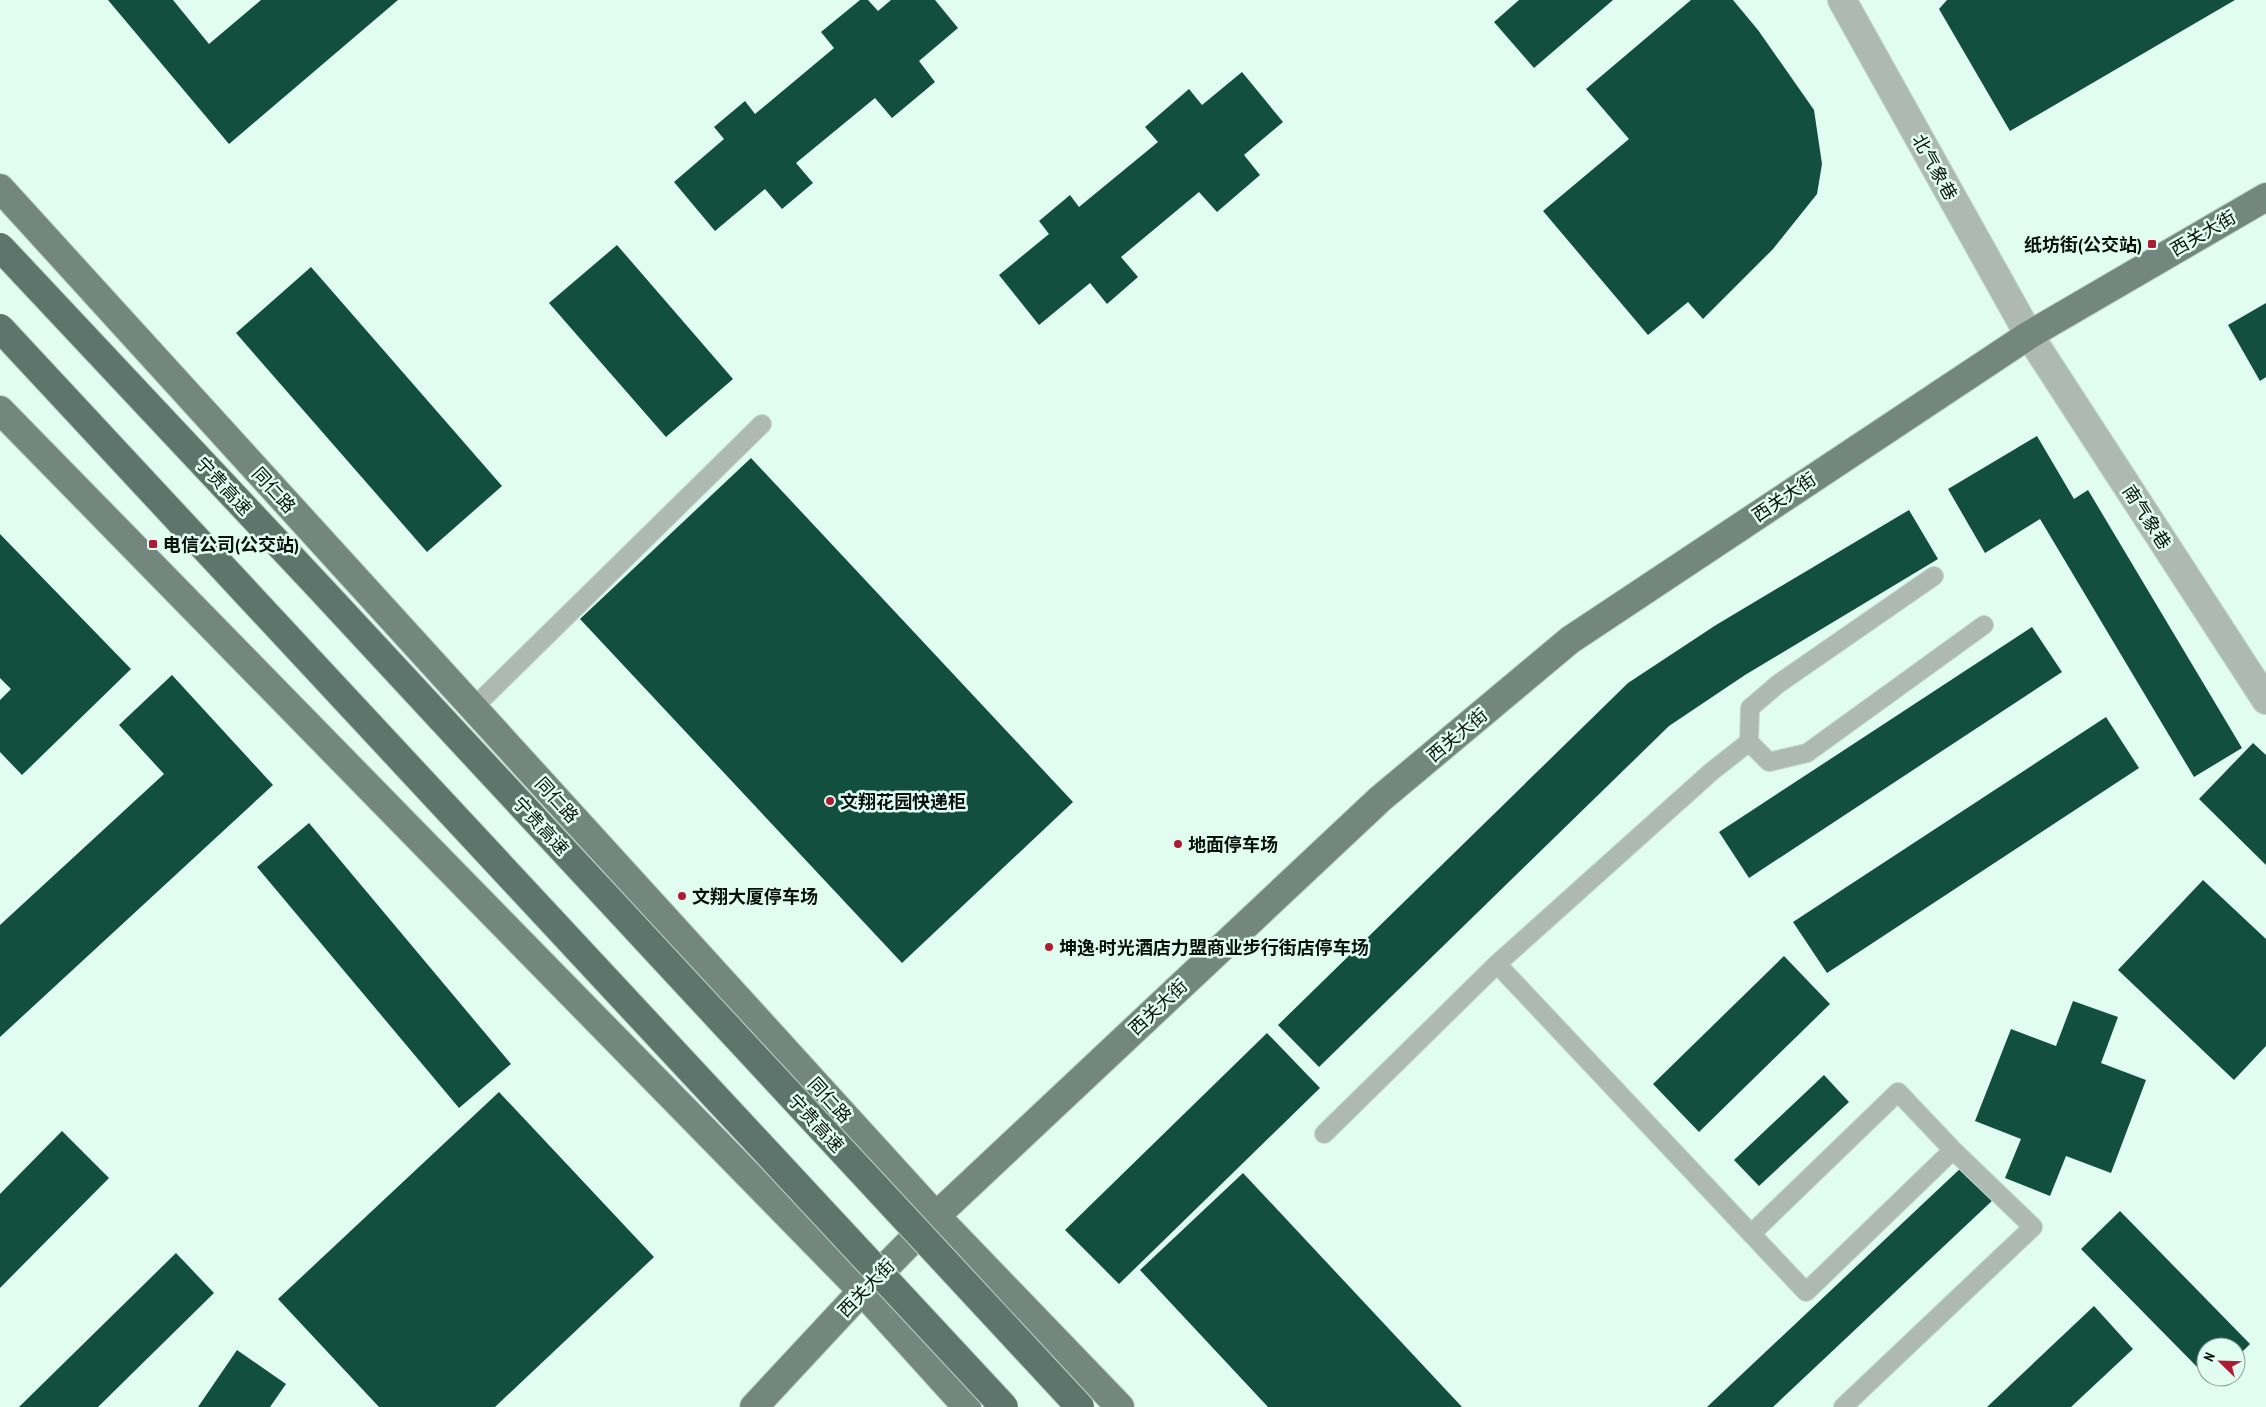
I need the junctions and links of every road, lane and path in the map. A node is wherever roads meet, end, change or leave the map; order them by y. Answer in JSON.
{"nodes":[{"id":1,"x":1842,"y":0,"type":"edge"},
{"id":2,"x":0,"y":188,"type":"edge"},
{"id":3,"x":2266,"y":197,"type":"edge"},
{"id":4,"x":0,"y":247,"type":"edge"},
{"id":5,"x":0,"y":328,"type":"edge"},
{"id":6,"x":2029,"y":335,"type":"junction"},
{"id":7,"x":0,"y":410,"type":"edge"},
{"id":8,"x":762,"y":424,"type":"dead end"},
{"id":9,"x":1934,"y":576,"type":"dead end"},
{"id":10,"x":1984,"y":625,"type":"dead end"},
{"id":11,"x":2266,"y":700,"type":"edge"},
{"id":12,"x":473,"y":708,"type":"junction"},
{"id":13,"x":1749,"y":742,"type":"junction"},
{"id":14,"x":1496,"y":964,"type":"junction"},
{"id":15,"x":1324,"y":1134,"type":"dead end"},
{"id":16,"x":1953,"y":1150,"type":"junction"},
{"id":17,"x":936,"y":1216,"type":"junction"},
{"id":18,"x":1751,"y":1234,"type":"junction"},
{"id":19,"x":862,"y":1291,"type":"junction"},
{"id":20,"x":754,"y":1407,"type":"edge"},
{"id":21,"x":967,"y":1407,"type":"edge"},
{"id":22,"x":1004,"y":1407,"type":"edge"},
{"id":23,"x":1080,"y":1407,"type":"edge"},
{"id":24,"x":1120,"y":1407,"type":"edge"},
{"id":25,"x":1843,"y":1407,"type":"edge"}],
"edges":[{"from":1,"to":6,"type":"street","name":"北气象巷"},
{"from":2,"to":12,"type":"main road","name":"同仁路"},
{"from":3,"to":6,"type":"main road","name":"西关大街"},
{"from":4,"to":23,"type":"highway","name":"宁贵高速","bridge":true},
{"from":5,"to":22,"type":"highway","bridge":true},
{"from":6,"to":11,"type":"street","name":"南气象巷"},
{"from":6,"to":17,"type":"main road","name":"西关大街"},
{"from":7,"to":19,"type":"main road"},
{"from":8,"to":12,"type":"lane"},
{"from":9,"to":13,"type":"lane"},
{"from":10,"to":13,"type":"lane"},
{"from":12,"to":17,"type":"main road","name":"同仁路"},
{"from":13,"to":14,"type":"lane"},
{"from":14,"to":15,"type":"lane"},
{"from":14,"to":18,"type":"lane"},
{"from":16,"to":18,"type":"lane"},
{"from":16,"to":18,"type":"lane"},
{"from":16,"to":25,"type":"lane"},
{"from":17,"to":19,"type":"main road","name":"西关大街"},
{"from":17,"to":24,"type":"main road","name":"同仁路"},
{"from":19,"to":20,"type":"main road","name":"西关大街"},
{"from":19,"to":21,"type":"main road"}]}
